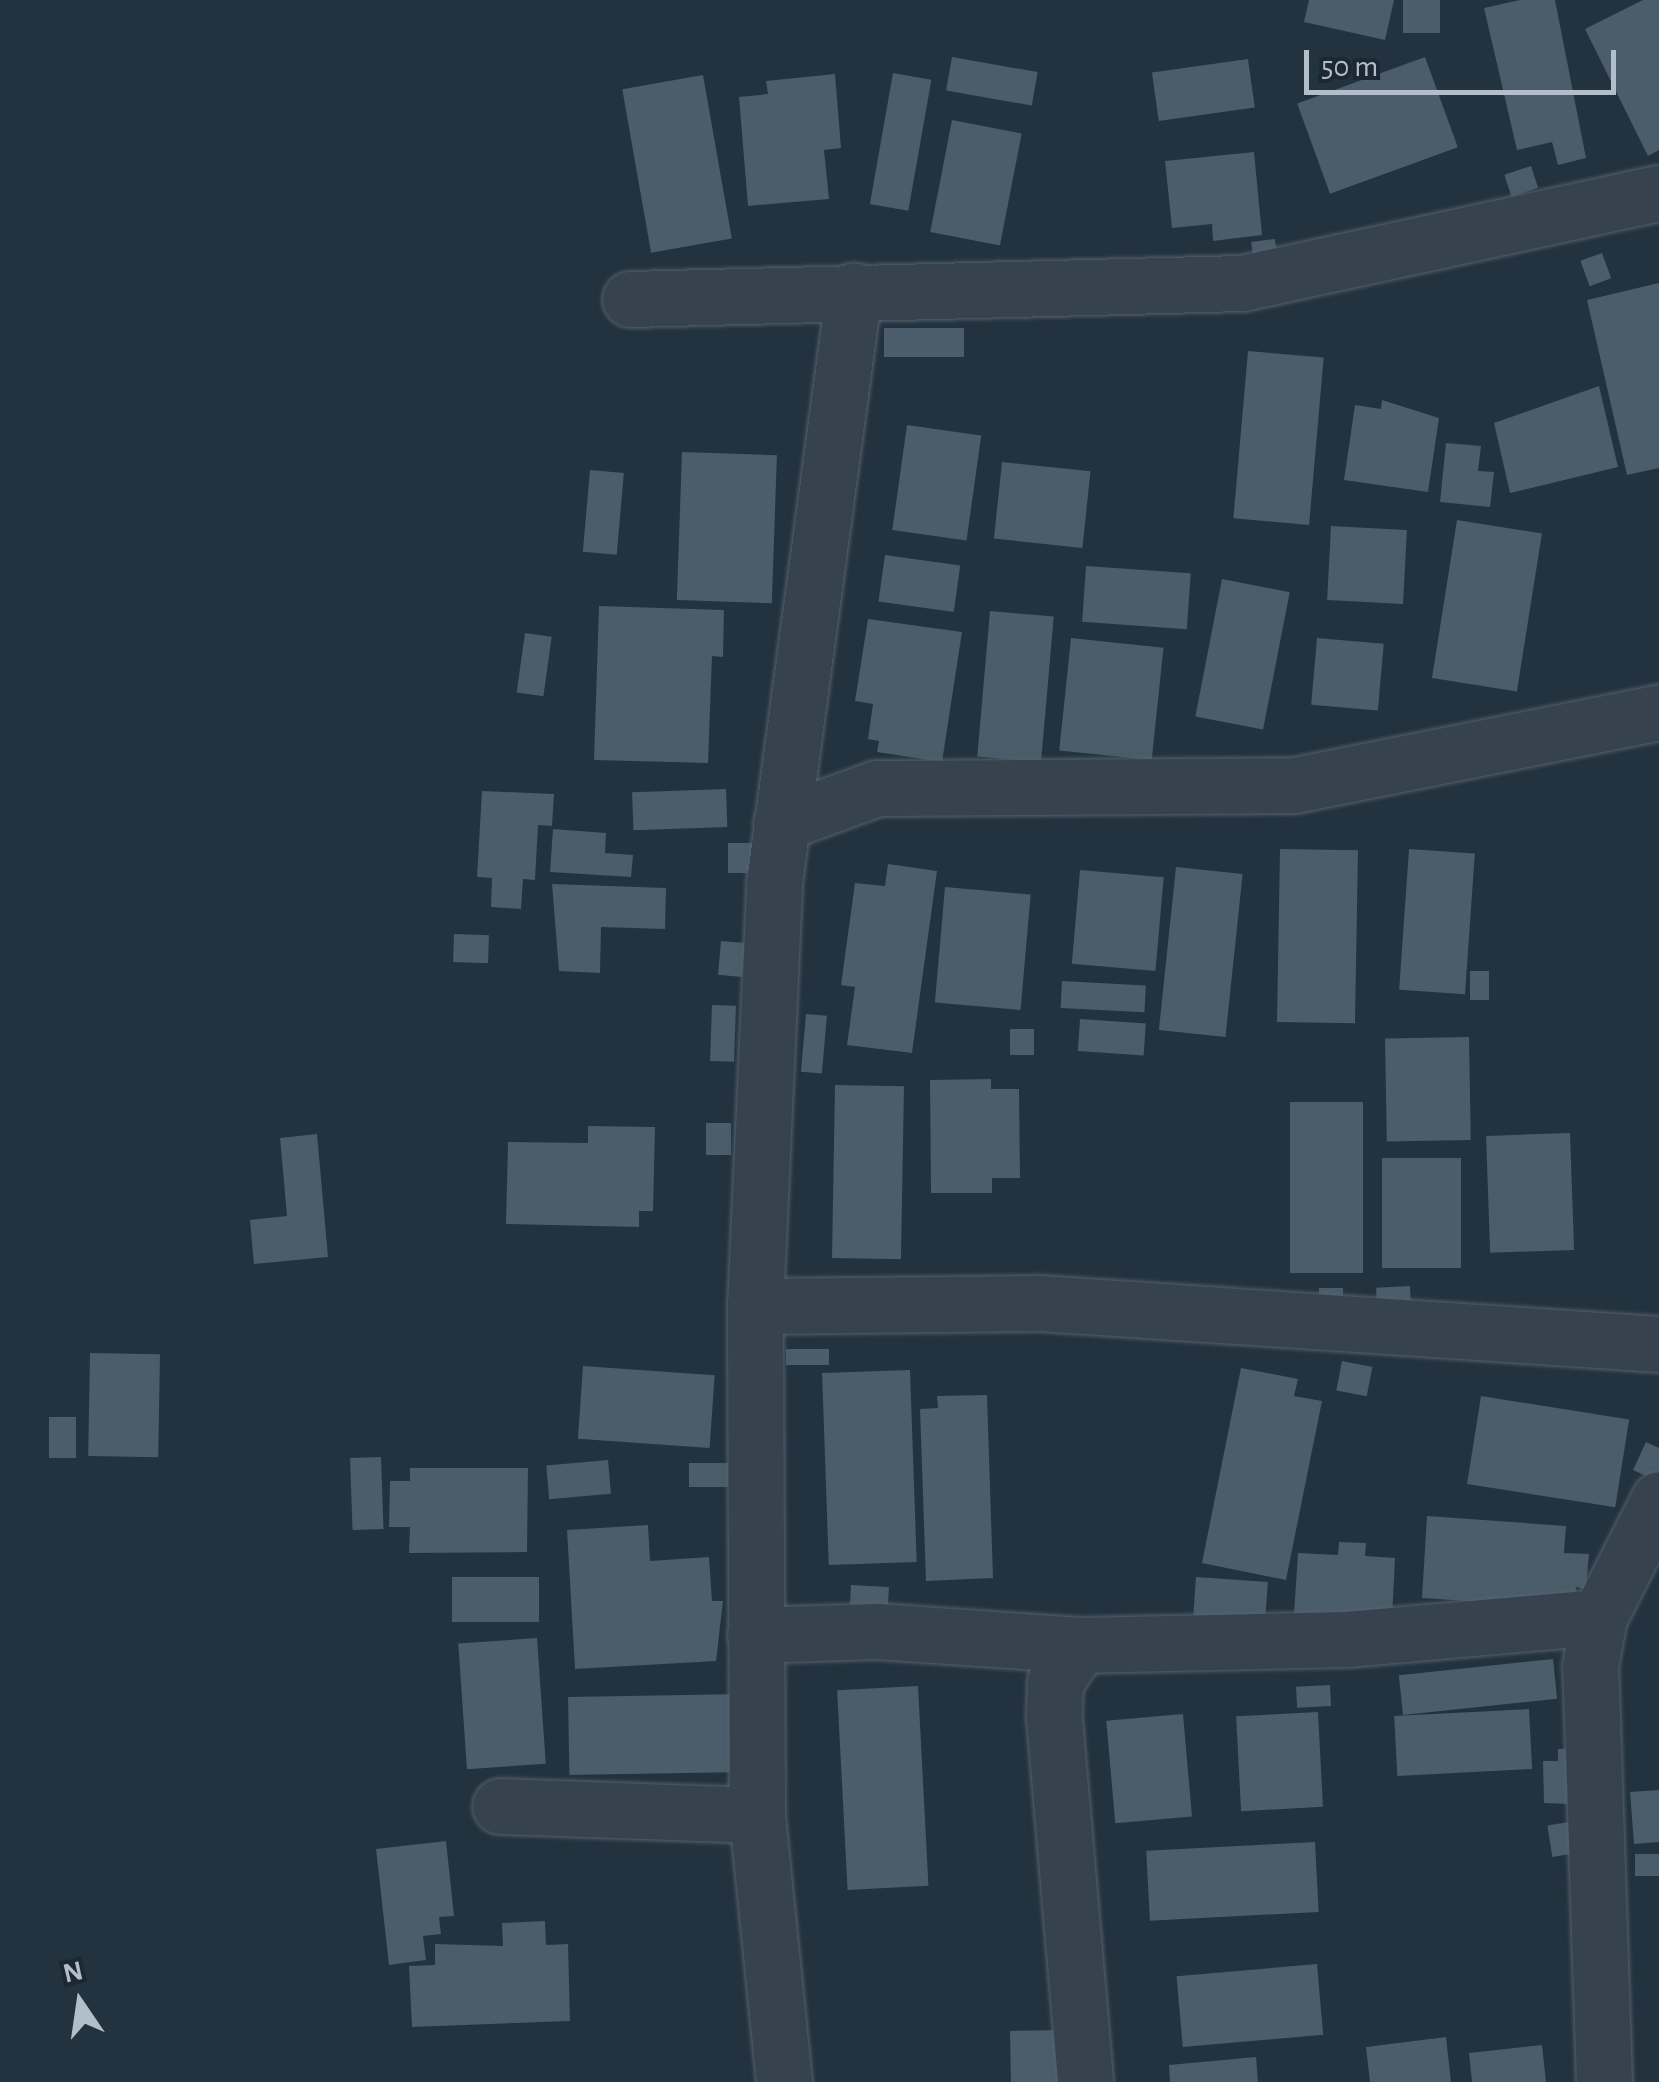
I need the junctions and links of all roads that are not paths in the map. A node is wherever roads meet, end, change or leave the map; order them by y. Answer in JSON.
{"nodes":[{"id":1,"x":1659,"y":193,"type":"edge"},
{"id":2,"x":854,"y":290,"type":"junction"},
{"id":3,"x":630,"y":299,"type":"dead end"},
{"id":4,"x":1659,"y":712,"type":"edge"},
{"id":5,"x":781,"y":823,"type":"junction"},
{"id":6,"x":755,"y":1306,"type":"junction"},
{"id":7,"x":1659,"y":1344,"type":"edge"},
{"id":8,"x":1659,"y":1499,"type":"edge"},
{"id":9,"x":1599,"y":1617,"type":"junction"},
{"id":10,"x":756,"y":1635,"type":"junction"},
{"id":11,"x":1080,"y":1645,"type":"junction"},
{"id":12,"x":500,"y":1806,"type":"dead end"},
{"id":13,"x":758,"y":1814,"type":"junction"},
{"id":14,"x":784,"y":2082,"type":"edge"},
{"id":15,"x":1085,"y":2082,"type":"edge"},
{"id":16,"x":1604,"y":2082,"type":"edge"}],
"edges":[{"from":1,"to":2,"type":"street"},
{"from":2,"to":3,"type":"street"},
{"from":2,"to":5,"type":"street"},
{"from":4,"to":5,"type":"street"},
{"from":5,"to":6,"type":"street"},
{"from":6,"to":7,"type":"street"},
{"from":6,"to":10,"type":"street"},
{"from":8,"to":9,"type":"street"},
{"from":9,"to":11,"type":"street"},
{"from":9,"to":16,"type":"street"},
{"from":10,"to":11,"type":"street"},
{"from":10,"to":13,"type":"street"},
{"from":11,"to":15,"type":"street"},
{"from":12,"to":13,"type":"street"},
{"from":13,"to":14,"type":"street"}]}
